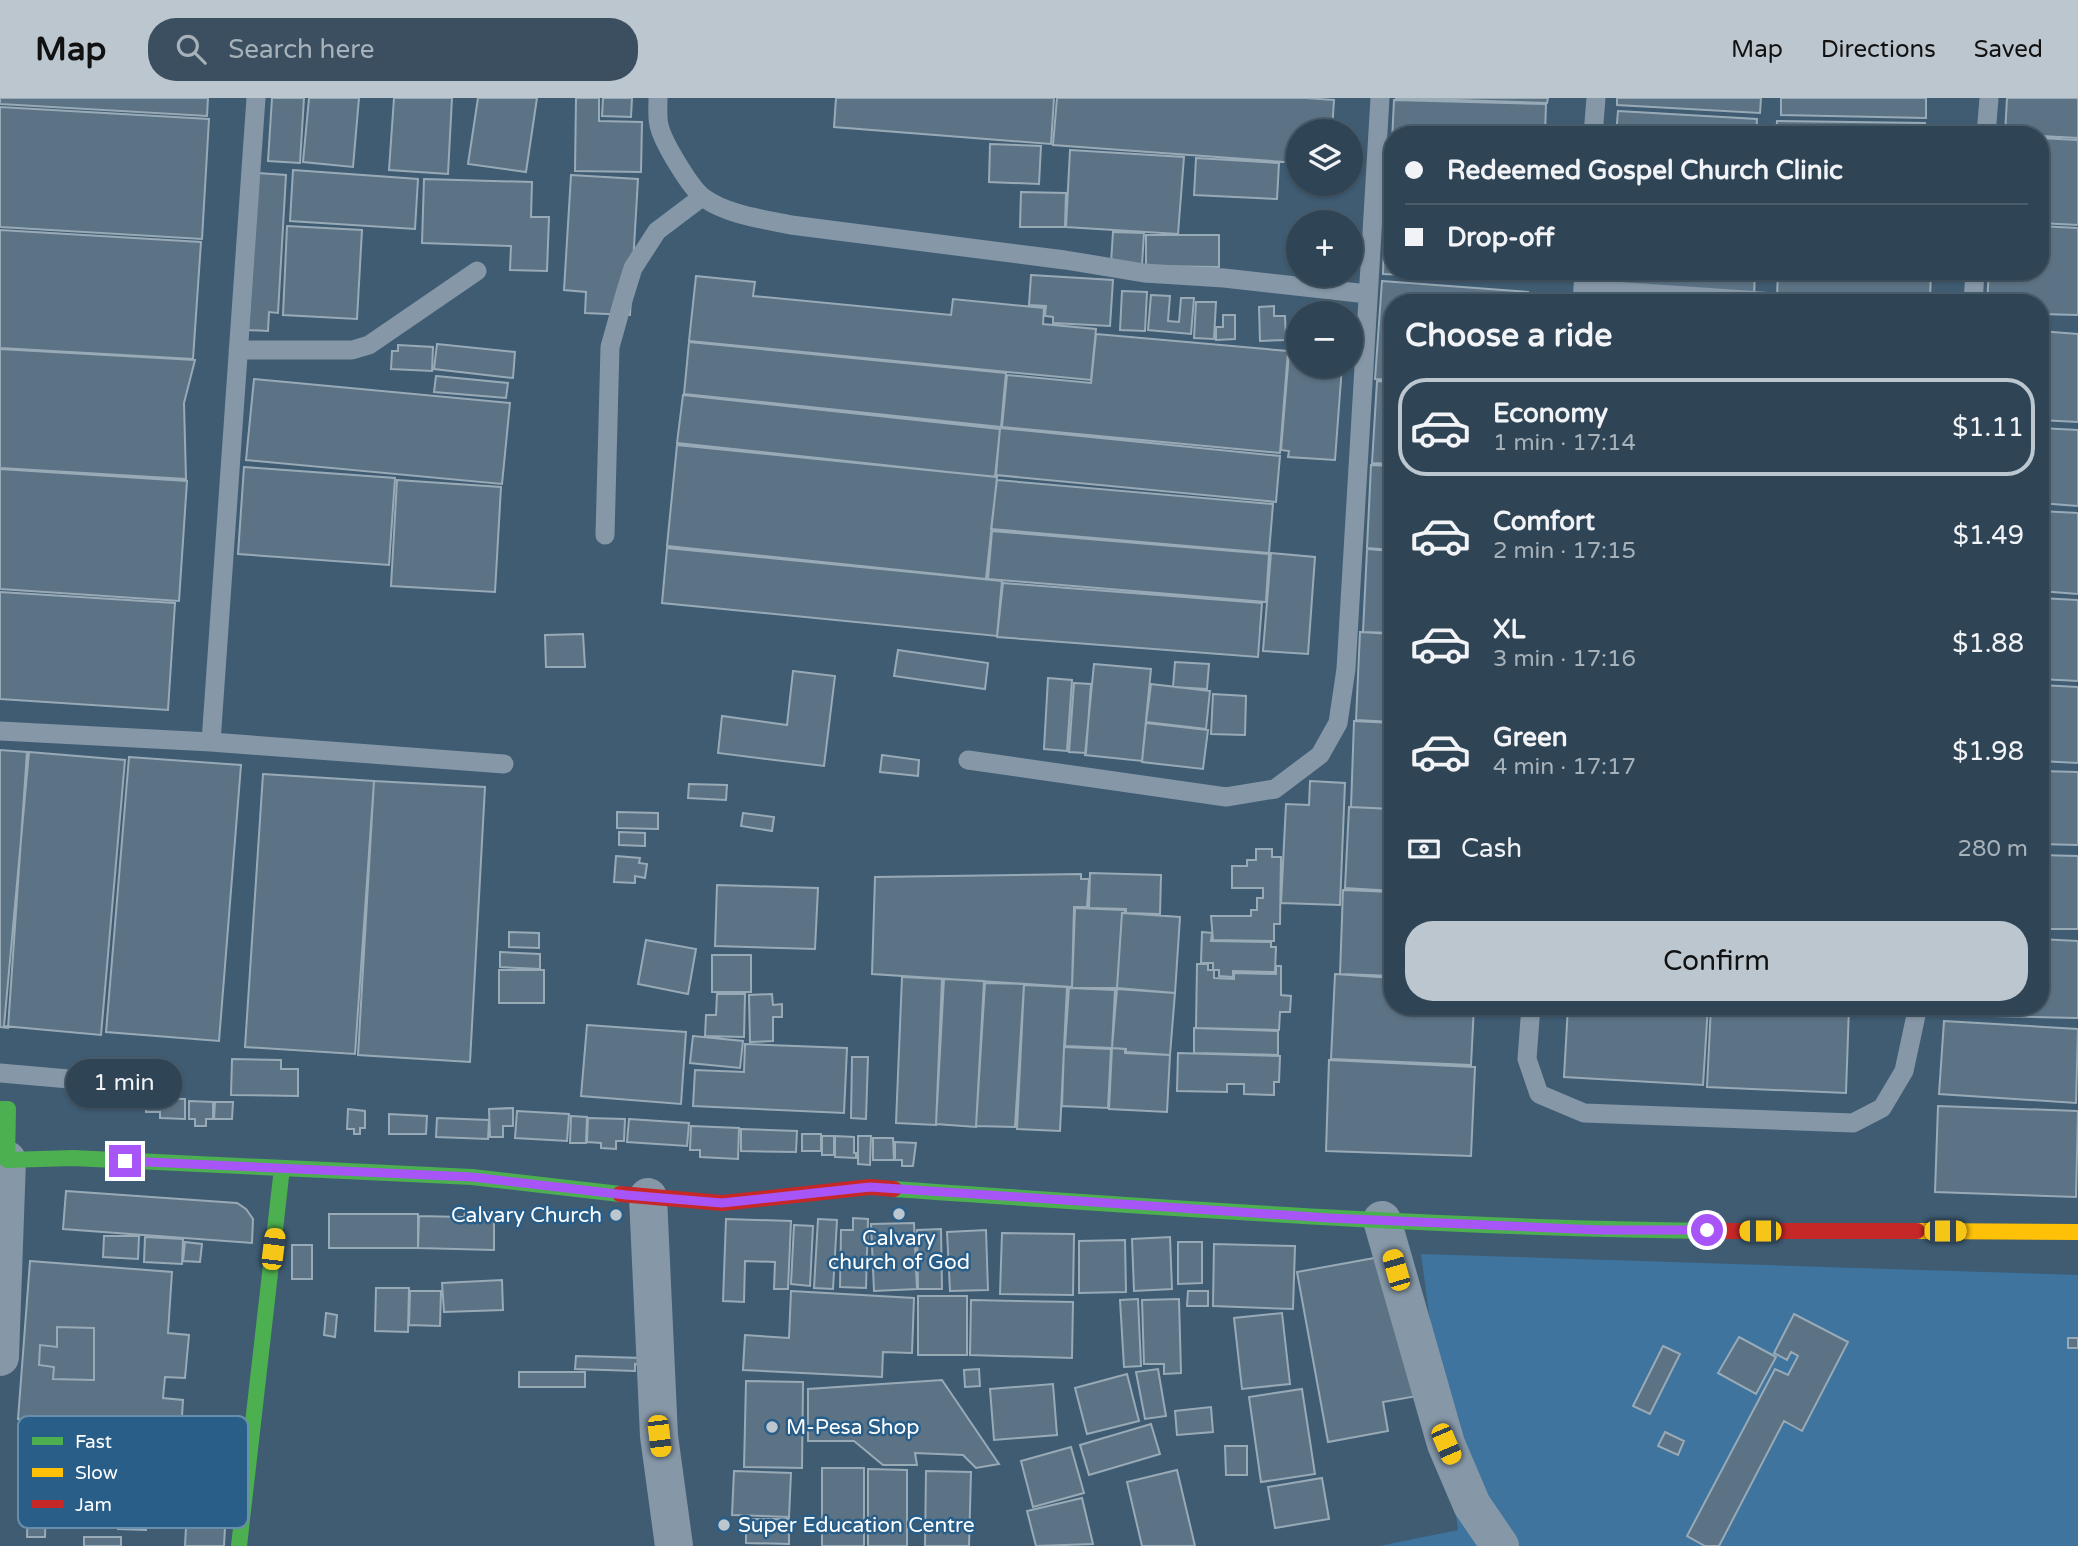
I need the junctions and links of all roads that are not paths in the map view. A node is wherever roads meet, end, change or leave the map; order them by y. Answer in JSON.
{"nodes":[{"id":1,"x":256,"y":98,"type":"edge"},
{"id":2,"x":658,"y":98,"type":"edge"},
{"id":3,"x":1380,"y":98,"type":"edge"},
{"id":4,"x":1596,"y":98,"type":"edge"},
{"id":5,"x":1989,"y":98,"type":"edge"},
{"id":6,"x":1594,"y":126,"type":"edge"},
{"id":7,"x":1987,"y":126,"type":"edge"},
{"id":8,"x":702,"y":197,"type":"junction"},
{"id":9,"x":477,"y":271,"type":"dead end"},
{"id":10,"x":1583,"y":288,"type":"edge"},
{"id":11,"x":1368,"y":294,"type":"junction"},
{"id":12,"x":1666,"y":294,"type":"edge"},
{"id":13,"x":239,"y":350,"type":"junction"},
{"id":14,"x":606,"y":535,"type":"dead end"},
{"id":15,"x":0,"y":731,"type":"edge"},
{"id":16,"x":211,"y":741,"type":"junction"},
{"id":17,"x":968,"y":760,"type":"dead end"},
{"id":18,"x":504,"y":764,"type":"dead end"},
{"id":19,"x":1530,"y":1015,"type":"edge"},
{"id":20,"x":1916,"y":1015,"type":"edge"},
{"id":21,"x":0,"y":1073,"type":"edge"},
{"id":22,"x":115,"y":1083,"type":"dead end"},
{"id":23,"x":0,"y":1109,"type":"edge"},
{"id":24,"x":7,"y":1160,"type":"junction"},
{"id":25,"x":282,"y":1168,"type":"junction"},
{"id":26,"x":648,"y":1197,"type":"junction"},
{"id":27,"x":1382,"y":1220,"type":"junction"},
{"id":28,"x":2078,"y":1232,"type":"edge"},
{"id":29,"x":0,"y":1357,"type":"edge"},
{"id":30,"x":248,"y":1467,"type":"edge"},
{"id":31,"x":241,"y":1528,"type":"edge"},
{"id":32,"x":239,"y":1546,"type":"edge"},
{"id":33,"x":674,"y":1546,"type":"edge"},
{"id":34,"x":1500,"y":1546,"type":"edge"}],
"edges":[{"from":1,"to":13,"type":"lane"},
{"from":2,"to":8,"type":"lane"},
{"from":3,"to":11,"type":"lane"},
{"from":4,"to":6,"type":"lane"},
{"from":5,"to":7,"type":"lane"},
{"from":8,"to":11,"type":"lane"},
{"from":8,"to":14,"type":"lane"},
{"from":9,"to":13,"type":"lane"},
{"from":10,"to":12,"type":"lane"},
{"from":11,"to":17,"type":"lane"},
{"from":13,"to":16,"type":"lane"},
{"from":15,"to":16,"type":"lane"},
{"from":16,"to":18,"type":"lane"},
{"from":19,"to":20,"type":"lane"},
{"from":21,"to":22,"type":"lane"},
{"from":23,"to":24,"type":"street"},
{"from":24,"to":25,"type":"street"},
{"from":24,"to":29,"type":"street"},
{"from":25,"to":26,"type":"street"},
{"from":25,"to":30,"type":"street"},
{"from":26,"to":27,"type":"street"},
{"from":26,"to":33,"type":"street"},
{"from":27,"to":28,"type":"street"},
{"from":27,"to":34,"type":"street"},
{"from":31,"to":32,"type":"street"}]}
